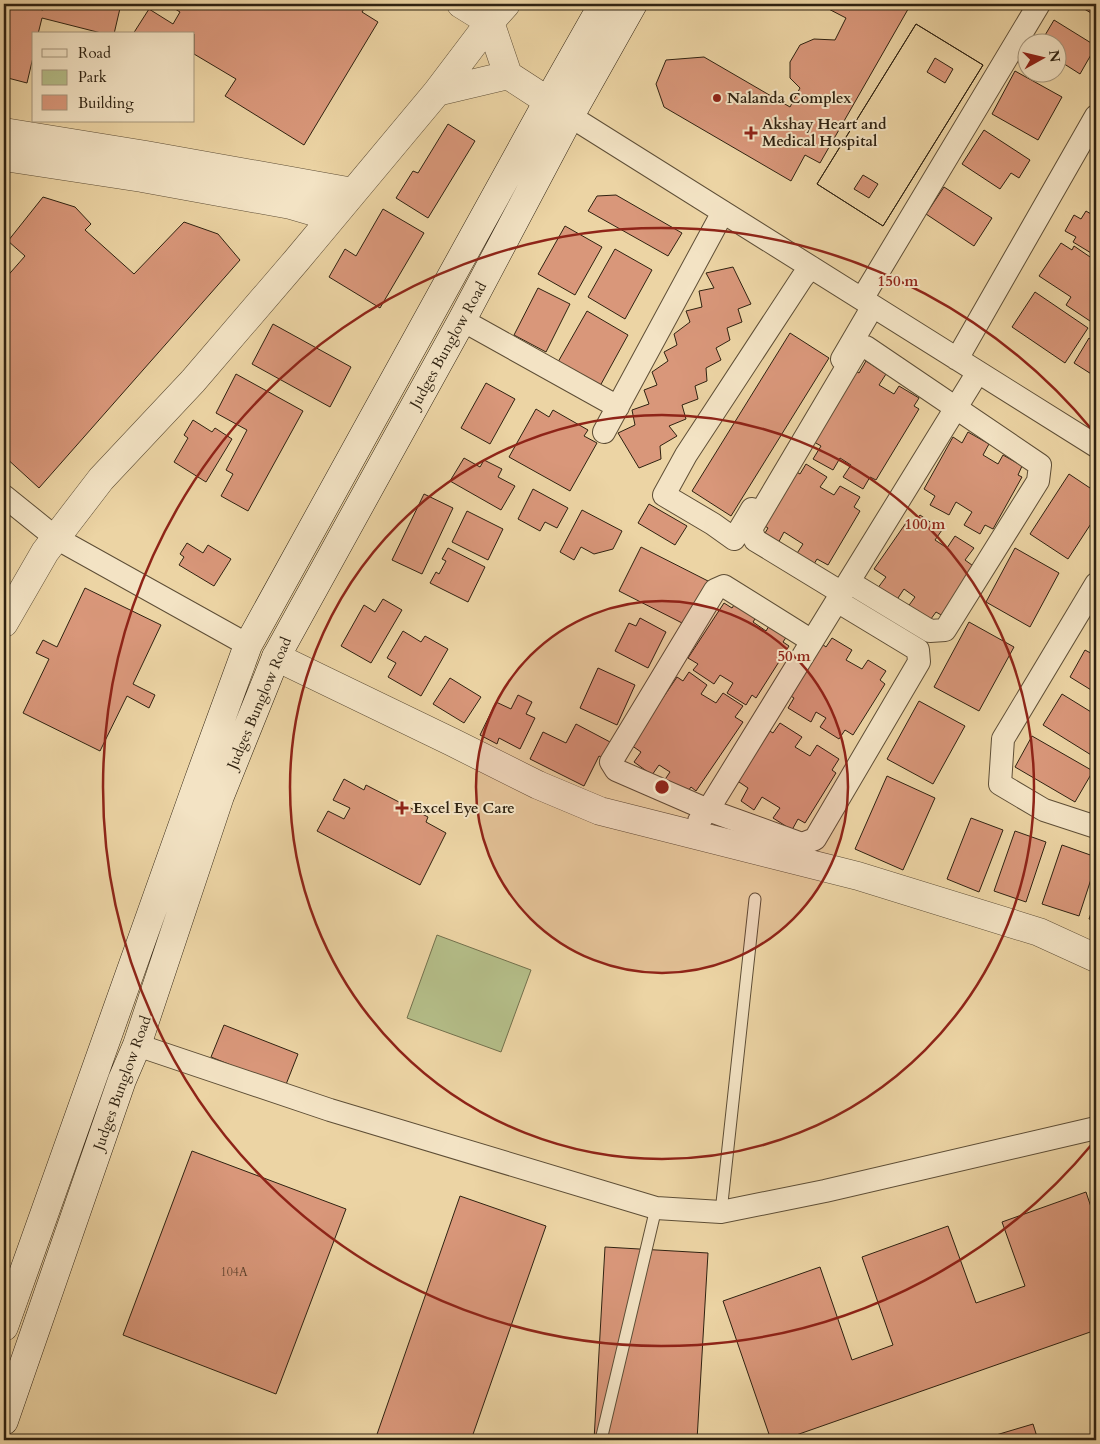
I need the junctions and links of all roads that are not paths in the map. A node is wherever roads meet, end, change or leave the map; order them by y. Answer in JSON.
{"nodes":[{"id":1,"x":462,"y":4,"type":"edge"},
{"id":2,"x":603,"y":4,"type":"edge"},
{"id":3,"x":633,"y":4,"type":"edge"},
{"id":4,"x":1039,"y":4,"type":"edge"},
{"id":5,"x":498,"y":13,"type":"edge"},
{"id":6,"x":508,"y":75,"type":"junction"},
{"id":7,"x":437,"y":92,"type":"junction"},
{"id":8,"x":548,"y":101,"type":"junction"},
{"id":9,"x":570,"y":116,"type":"junction"},
{"id":10,"x":1096,"y":116,"type":"edge"},
{"id":11,"x":4,"y":132,"type":"edge"},
{"id":12,"x":4,"y":157,"type":"edge"},
{"id":13,"x":353,"y":192,"type":"junction"},
{"id":14,"x":723,"y":212,"type":"junction"},
{"id":15,"x":332,"y":217,"type":"junction"},
{"id":16,"x":811,"y":267,"type":"junction"},
{"id":17,"x":868,"y":303,"type":"junction"},
{"id":18,"x":462,"y":320,"type":"junction"},
{"id":19,"x":957,"y":359,"type":"junction"},
{"id":20,"x":978,"y":372,"type":"junction"},
{"id":21,"x":618,"y":407,"type":"junction"},
{"id":22,"x":956,"y":408,"type":"junction"},
{"id":23,"x":604,"y":432,"type":"dead end"},
{"id":24,"x":1096,"y":446,"type":"edge"},
{"id":25,"x":4,"y":496,"type":"edge"},
{"id":26,"x":56,"y":538,"type":"junction"},
{"id":27,"x":1096,"y":584,"type":"edge"},
{"id":28,"x":842,"y":592,"type":"junction"},
{"id":29,"x":4,"y":623,"type":"edge"},
{"id":30,"x":812,"y":641,"type":"junction"},
{"id":31,"x":248,"y":645,"type":"junction"},
{"id":32,"x":276,"y":657,"type":"junction"},
{"id":33,"x":708,"y":810,"type":"junction"},
{"id":34,"x":1096,"y":827,"type":"edge"},
{"id":35,"x":690,"y":834,"type":"junction"},
{"id":36,"x":755,"y":899,"type":"dead end"},
{"id":37,"x":1096,"y":958,"type":"edge"},
{"id":38,"x":137,"y":1045,"type":"junction"},
{"id":39,"x":1096,"y":1128,"type":"edge"},
{"id":40,"x":656,"y":1208,"type":"junction"},
{"id":41,"x":721,"y":1212,"type":"junction"},
{"id":42,"x":7,"y":1309,"type":"edge"},
{"id":43,"x":4,"y":1421,"type":"edge"},
{"id":44,"x":601,"y":1440,"type":"edge"}],
"edges":[{"from":1,"to":5,"type":"main road"},
{"from":2,"to":8,"type":"main road","name":"Judges Bunglow Road"},
{"from":3,"to":9,"type":"main road","name":"Judges Bunglow Road"},
{"from":4,"to":17,"type":"street"},
{"from":5,"to":6,"type":"main road"},
{"from":5,"to":7,"type":"main road"},
{"from":6,"to":7,"type":"main road"},
{"from":6,"to":8,"type":"main road"},
{"from":7,"to":13,"type":"main road"},
{"from":8,"to":31,"type":"main road","name":"Judges Bunglow Road"},
{"from":9,"to":14,"type":"street"},
{"from":9,"to":18,"type":"main road","name":"Judges Bunglow Road"},
{"from":10,"to":19,"type":"street"},
{"from":11,"to":13,"type":"main road"},
{"from":12,"to":15,"type":"main road"},
{"from":13,"to":15,"type":"main road"},
{"from":14,"to":16,"type":"street"},
{"from":14,"to":21,"type":"street"},
{"from":15,"to":26,"type":"main road"},
{"from":16,"to":17,"type":"street"},
{"from":16,"to":17,"type":"street"},
{"from":17,"to":19,"type":"street"},
{"from":18,"to":21,"type":"street"},
{"from":18,"to":32,"type":"main road","name":"Judges Bunglow Road"},
{"from":19,"to":20,"type":"street"},
{"from":20,"to":22,"type":"street"},
{"from":20,"to":24,"type":"street"},
{"from":21,"to":23,"type":"street"},
{"from":22,"to":28,"type":"street"},
{"from":22,"to":28,"type":"street"},
{"from":22,"to":28,"type":"street"},
{"from":25,"to":26,"type":"street"},
{"from":26,"to":29,"type":"main road"},
{"from":26,"to":31,"type":"street"},
{"from":27,"to":34,"type":"street"},
{"from":28,"to":30,"type":"street"},
{"from":28,"to":33,"type":"street"},
{"from":30,"to":33,"type":"street"},
{"from":30,"to":33,"type":"street"},
{"from":31,"to":42,"type":"main road","name":"Judges Bunglow Road"},
{"from":32,"to":35,"type":"main road"},
{"from":32,"to":38,"type":"main road","name":"Judges Bunglow Road"},
{"from":33,"to":35,"type":"street"},
{"from":35,"to":37,"type":"main road"},
{"from":36,"to":41,"type":"lane"},
{"from":38,"to":40,"type":"street"},
{"from":38,"to":43,"type":"main road","name":"Judges Bunglow Road"},
{"from":39,"to":41,"type":"street"},
{"from":40,"to":41,"type":"street"},
{"from":40,"to":44,"type":"lane"}]}
